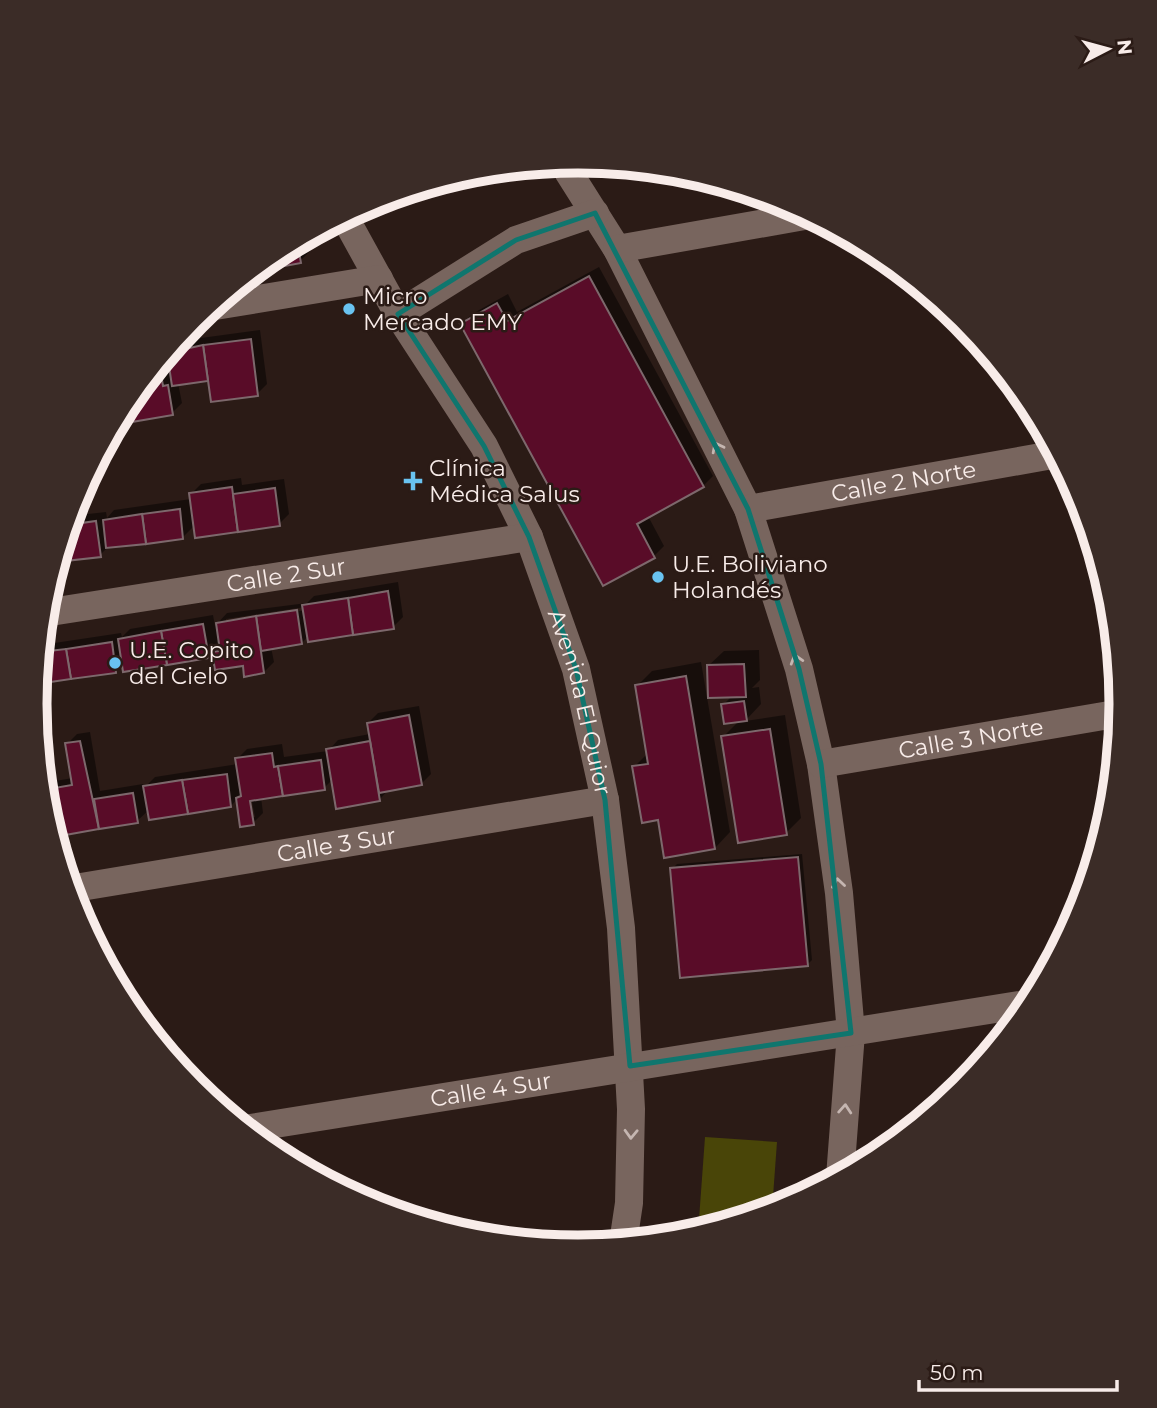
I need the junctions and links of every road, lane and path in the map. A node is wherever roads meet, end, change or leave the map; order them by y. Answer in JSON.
{"nodes":[{"id":1,"x":569,"y":173,"type":"edge"},
{"id":2,"x":595,"y":213,"type":"junction"},
{"id":3,"x":793,"y":218,"type":"edge"},
{"id":4,"x":349,"y":225,"type":"edge"},
{"id":5,"x":617,"y":249,"type":"junction"},
{"id":6,"x":379,"y":279,"type":"junction"},
{"id":7,"x":230,"y":304,"type":"edge"},
{"id":8,"x":398,"y":314,"type":"junction"},
{"id":9,"x":1048,"y":456,"type":"edge"},
{"id":10,"x":748,"y":509,"type":"junction"},
{"id":11,"x":528,"y":537,"type":"junction"},
{"id":12,"x":55,"y":611,"type":"edge"},
{"id":13,"x":1110,"y":715,"type":"edge"},
{"id":14,"x":821,"y":764,"type":"junction"},
{"id":15,"x":605,"y":800,"type":"junction"},
{"id":16,"x":80,"y":887,"type":"edge"},
{"id":17,"x":1015,"y":1006,"type":"edge"},
{"id":18,"x":851,"y":1033,"type":"junction"},
{"id":19,"x":630,"y":1066,"type":"junction"},
{"id":20,"x":257,"y":1127,"type":"edge"},
{"id":21,"x":841,"y":1166,"type":"edge"},
{"id":22,"x":624,"y":1233,"type":"edge"}],
"edges":[{"from":1,"to":2,"type":"street"},
{"from":2,"to":5,"type":"street"},
{"from":2,"to":8,"type":"street"},
{"from":3,"to":5,"type":"street"},
{"from":4,"to":6,"type":"street","name":"Avenida El Quior"},
{"from":10,"to":5,"type":"street","one_way":true},
{"from":6,"to":7,"type":"street"},
{"from":6,"to":8,"type":"street","name":"Avenida El Quior"},
{"from":8,"to":11,"type":"street","name":"Avenida El Quior"},
{"from":9,"to":10,"type":"street","name":"Calle 2 Norte"},
{"from":14,"to":10,"type":"street","one_way":true},
{"from":11,"to":12,"type":"street","name":"Calle 2 Sur"},
{"from":11,"to":15,"type":"street","name":"Avenida El Quior"},
{"from":13,"to":14,"type":"street","name":"Calle 3 Norte"},
{"from":18,"to":14,"type":"street","one_way":true},
{"from":15,"to":16,"type":"street","name":"Calle 3 Sur"},
{"from":15,"to":19,"type":"street","name":"Avenida El Quior"},
{"from":17,"to":18,"type":"street","name":"Calle 4 Sur"},
{"from":18,"to":19,"type":"street","name":"Calle 4 Sur"},
{"from":21,"to":18,"type":"street","one_way":true},
{"from":19,"to":20,"type":"street","name":"Calle 4 Sur"},
{"from":19,"to":22,"type":"street","name":"Avenida El Quior","one_way":true}]}
